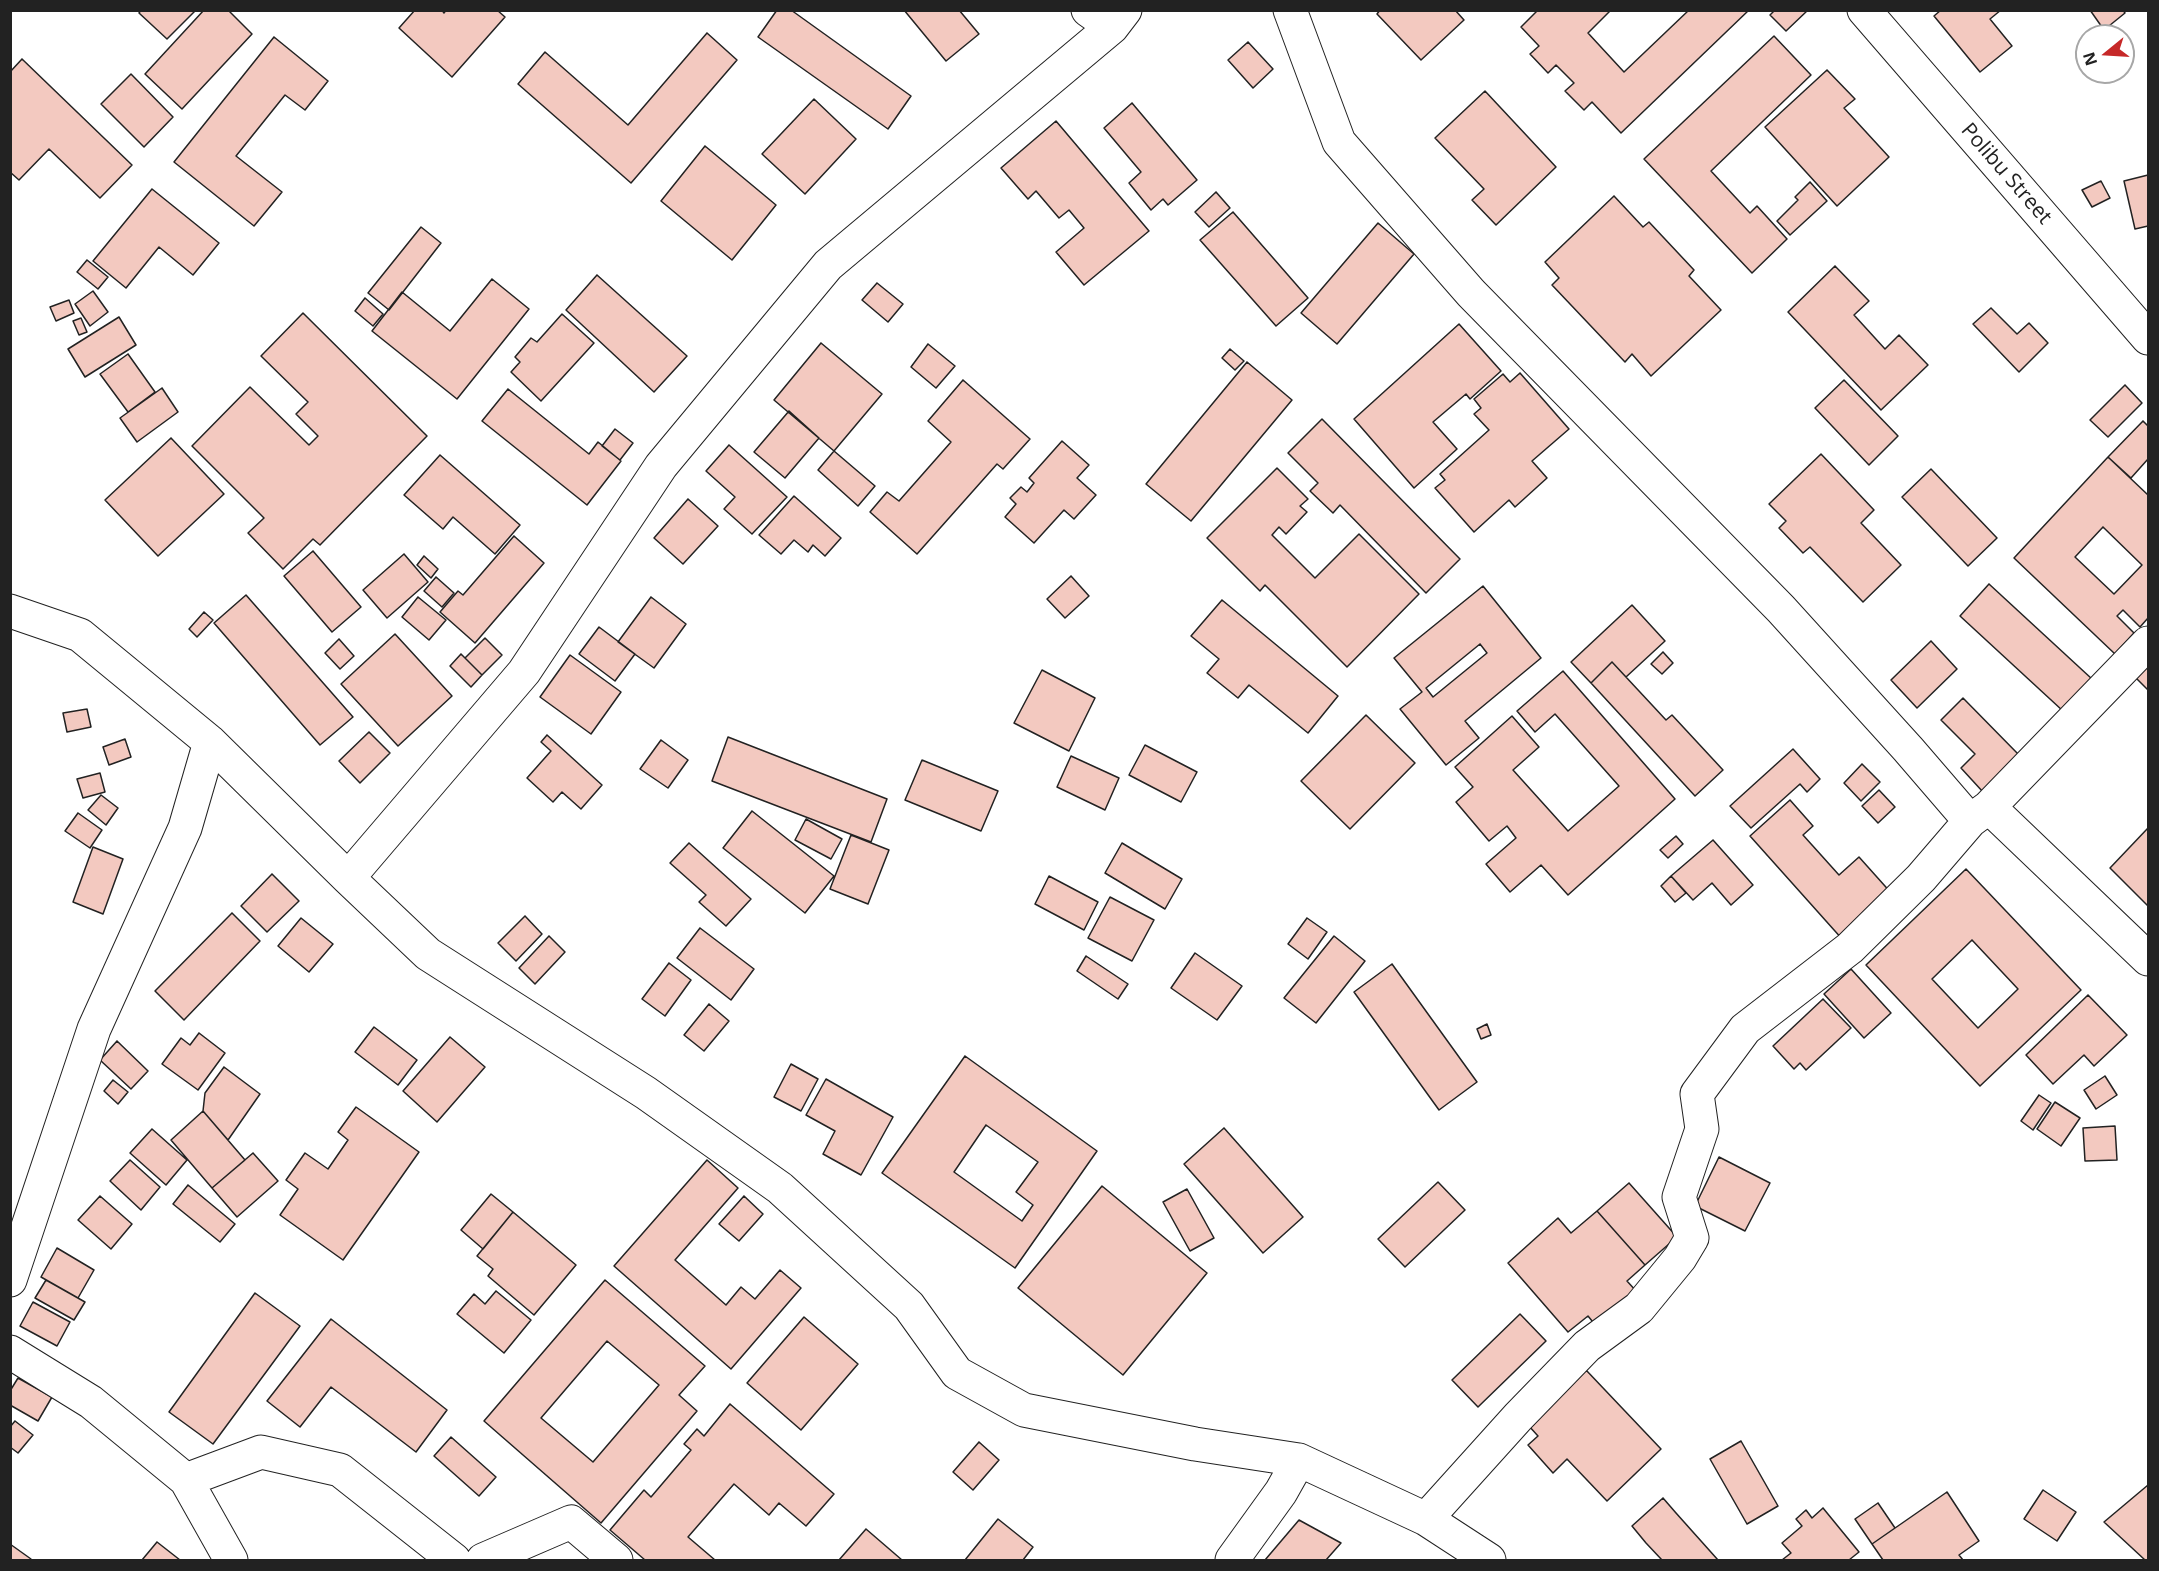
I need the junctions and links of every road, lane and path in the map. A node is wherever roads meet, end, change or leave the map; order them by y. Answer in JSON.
{"nodes":[{"id":1,"x":1290,"y":10,"type":"edge"},
{"id":2,"x":1864,"y":10,"type":"edge"},
{"id":3,"x":1108,"y":16,"type":"edge"},
{"id":4,"x":2148,"y":338,"type":"edge"},
{"id":5,"x":10,"y":611,"type":"edge"},
{"id":6,"x":2148,"y":643,"type":"edge"},
{"id":7,"x":210,"y":742,"type":"junction"},
{"id":8,"x":1979,"y":814,"type":"junction"},
{"id":9,"x":348,"y":878,"type":"junction"},
{"id":10,"x":2148,"y":960,"type":"edge"},
{"id":11,"x":10,"y":1280,"type":"edge"},
{"id":12,"x":10,"y":1352,"type":"edge"},
{"id":13,"x":1299,"y":1460,"type":"junction"},
{"id":14,"x":186,"y":1480,"type":"junction"},
{"id":15,"x":1426,"y":1519,"type":"junction"},
{"id":16,"x":231,"y":1560,"type":"edge"},
{"id":17,"x":454,"y":1560,"type":"edge"},
{"id":18,"x":483,"y":1560,"type":"edge"},
{"id":19,"x":616,"y":1560,"type":"edge"},
{"id":20,"x":1232,"y":1560,"type":"edge"},
{"id":21,"x":1488,"y":1560,"type":"edge"}],
"edges":[{"from":1,"to":8,"type":"street"},
{"from":2,"to":4,"type":"street","name":"Polibu Street"},
{"from":3,"to":9,"type":"street"},
{"from":5,"to":7,"type":"street"},
{"from":6,"to":8,"type":"street"},
{"from":7,"to":9,"type":"street"},
{"from":7,"to":11,"type":"street"},
{"from":8,"to":10,"type":"street"},
{"from":8,"to":15,"type":"street"},
{"from":9,"to":13,"type":"street"},
{"from":12,"to":14,"type":"street"},
{"from":13,"to":15,"type":"street"},
{"from":13,"to":20,"type":"street"},
{"from":14,"to":16,"type":"street"},
{"from":14,"to":17,"type":"street"},
{"from":15,"to":21,"type":"street"},
{"from":18,"to":19,"type":"street"}]}
